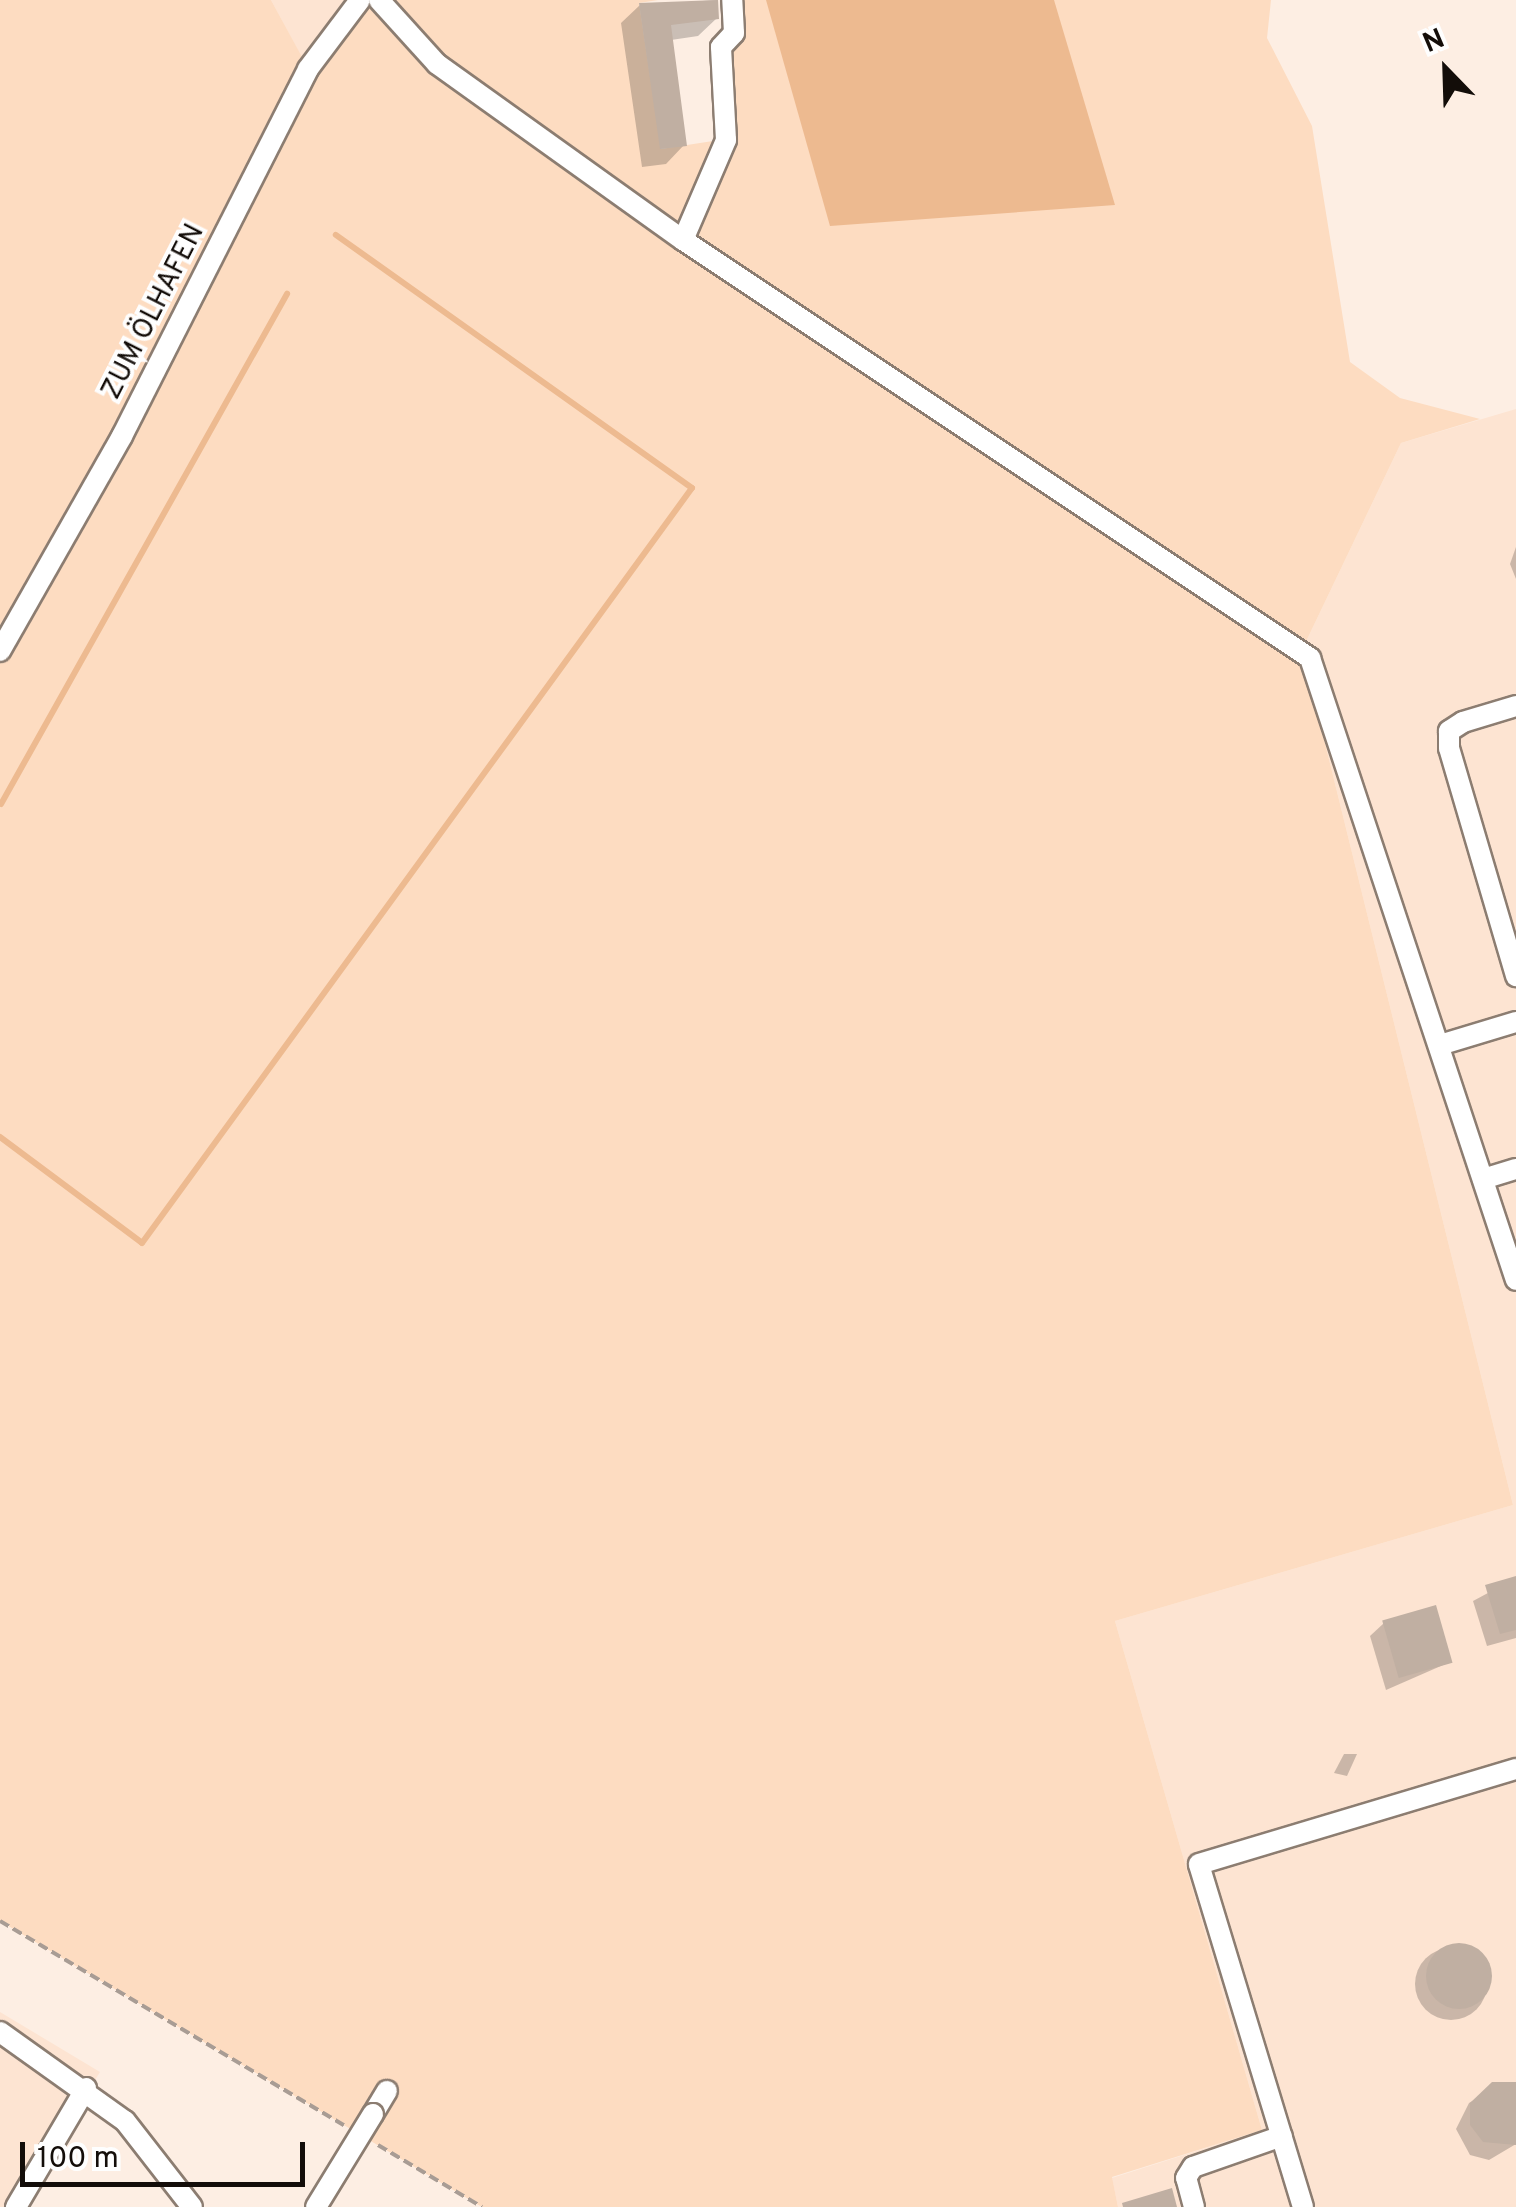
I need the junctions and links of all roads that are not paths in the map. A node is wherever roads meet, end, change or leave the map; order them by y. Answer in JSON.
{"nodes":[{"id":1,"x":360,"y":0,"type":"edge"},
{"id":2,"x":378,"y":0,"type":"edge"},
{"id":3,"x":732,"y":0,"type":"edge"},
{"id":4,"x":683,"y":240,"type":"junction"},
{"id":5,"x":0,"y":651,"type":"edge"},
{"id":6,"x":1516,"y":706,"type":"edge"},
{"id":7,"x":1516,"y":976,"type":"edge"},
{"id":8,"x":1516,"y":1022,"type":"edge"},
{"id":9,"x":1443,"y":1044,"type":"junction"},
{"id":10,"x":1516,"y":1169,"type":"edge"},
{"id":11,"x":1483,"y":1179,"type":"junction"},
{"id":12,"x":1514,"y":1267,"type":"edge"},
{"id":13,"x":1516,"y":1769,"type":"edge"},
{"id":14,"x":0,"y":2032,"type":"edge"},
{"id":15,"x":86,"y":2088,"type":"junction"},
{"id":16,"x":388,"y":2091,"type":"dead end"},
{"id":17,"x":1282,"y":2136,"type":"junction"},
{"id":18,"x":16,"y":2207,"type":"edge"},
{"id":19,"x":192,"y":2207,"type":"edge"},
{"id":20,"x":316,"y":2207,"type":"edge"},
{"id":21,"x":1194,"y":2207,"type":"edge"},
{"id":22,"x":1304,"y":2207,"type":"edge"}],
"edges":[{"from":1,"to":5,"type":"street","name":"ZUM ÖLHAFEN"},
{"from":2,"to":4,"type":"street"},
{"from":3,"to":4,"type":"street"},
{"from":4,"to":9,"type":"street"},
{"from":6,"to":7,"type":"street"},
{"from":8,"to":9,"type":"street"},
{"from":9,"to":11,"type":"street"},
{"from":10,"to":11,"type":"street"},
{"from":11,"to":12,"type":"street"},
{"from":13,"to":17,"type":"street"},
{"from":14,"to":15,"type":"street"},
{"from":15,"to":18,"type":"street"},
{"from":15,"to":19,"type":"street"},
{"from":16,"to":20,"type":"street","bridge":true},
{"from":17,"to":21,"type":"street"},
{"from":17,"to":22,"type":"street"}]}
